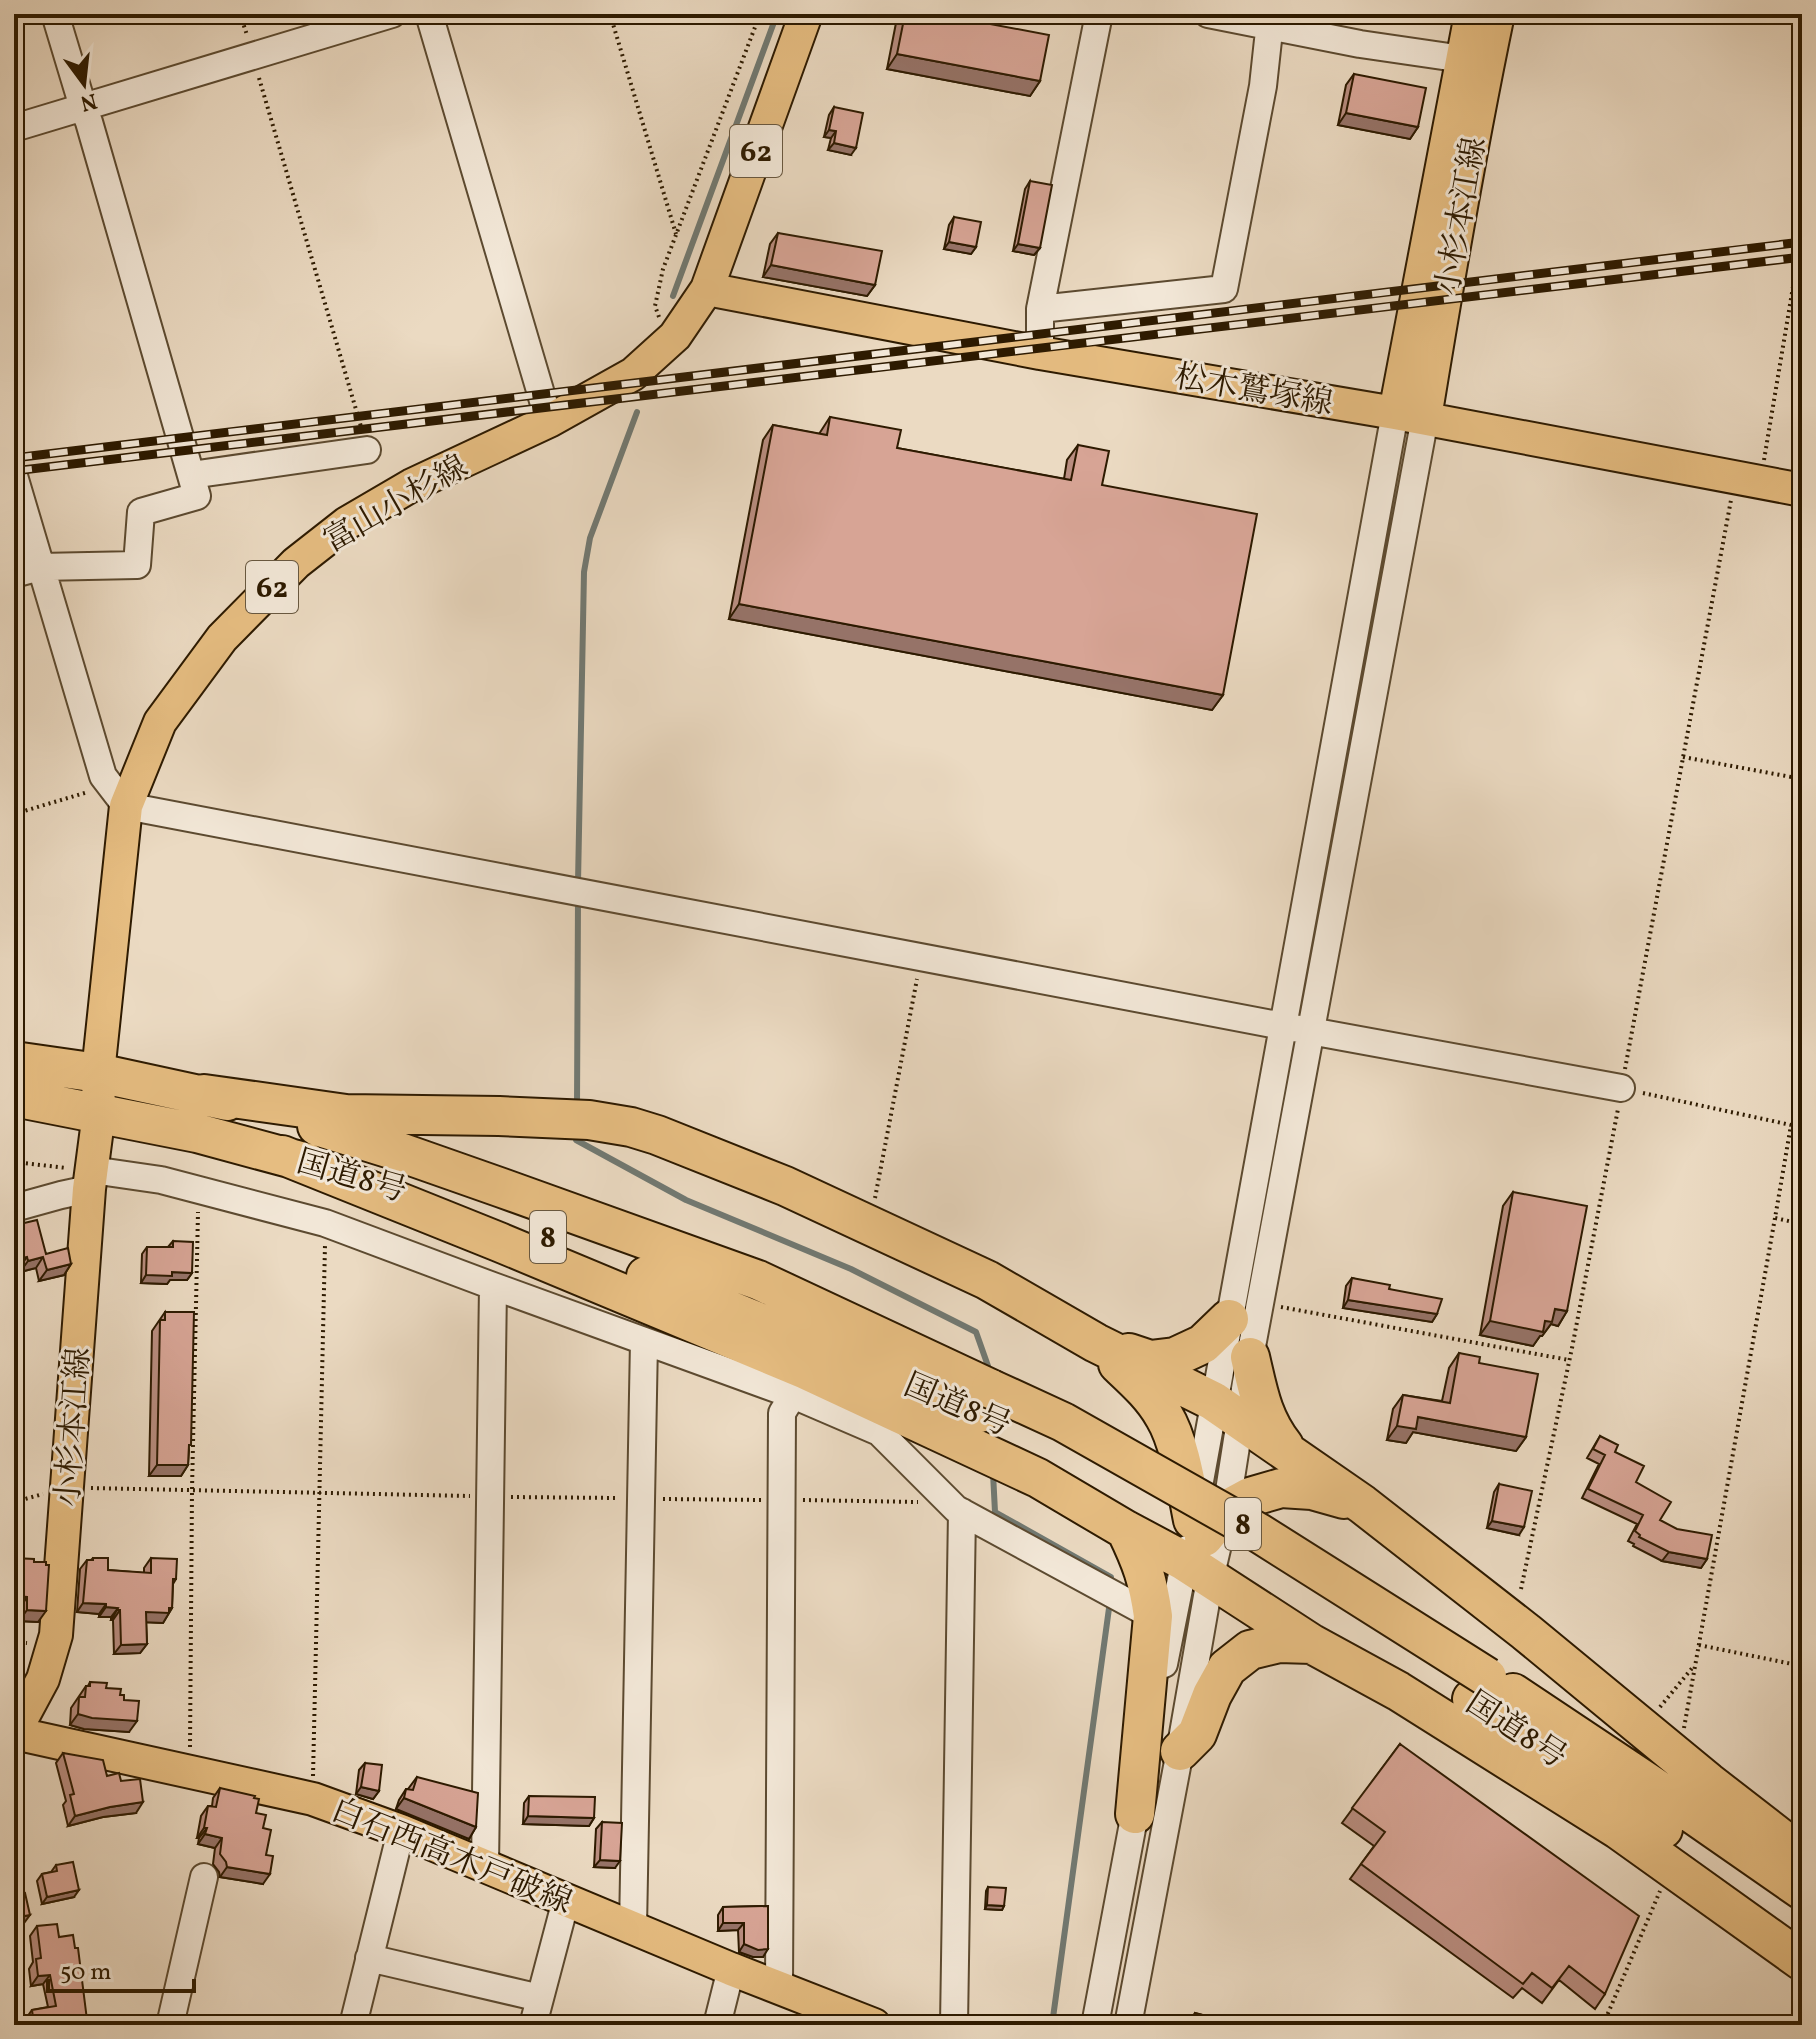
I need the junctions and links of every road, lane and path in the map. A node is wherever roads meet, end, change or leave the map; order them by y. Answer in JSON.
{"nodes":[{"id":1,"x":55,"y":14,"type":"edge"},
{"id":2,"x":392,"y":14,"type":"edge"},
{"id":3,"x":429,"y":14,"type":"edge"},
{"id":4,"x":610,"y":14,"type":"edge"},
{"id":5,"x":760,"y":14,"type":"edge"},
{"id":6,"x":806,"y":14,"type":"edge"},
{"id":7,"x":1099,"y":14,"type":"edge"},
{"id":8,"x":1208,"y":14,"type":"edge"},
{"id":9,"x":1471,"y":14,"type":"edge"},
{"id":10,"x":1498,"y":14,"type":"edge"},
{"id":11,"x":1272,"y":20,"type":"edge"},
{"id":12,"x":253,"y":56,"type":"junction"},
{"id":13,"x":1463,"y":59,"type":"junction"},
{"id":14,"x":83,"y":107,"type":"junction"},
{"id":15,"x":14,"y":128,"type":"edge"},
{"id":16,"x":1802,"y":233,"type":"edge"},
{"id":17,"x":676,"y":235,"type":"junction"},
{"id":18,"x":707,"y":289,"type":"junction"},
{"id":19,"x":1040,"y":309,"type":"junction"},
{"id":20,"x":669,"y":342,"type":"junction"},
{"id":21,"x":1040,"y":353,"type":"junction"},
{"id":22,"x":1410,"y":415,"type":"junction"},
{"id":23,"x":549,"y":421,"type":"junction"},
{"id":24,"x":367,"y":450,"type":"joint"},
{"id":25,"x":191,"y":475,"type":"junction"},
{"id":26,"x":14,"y":476,"type":"edge"},
{"id":27,"x":1735,"y":478,"type":"junction"},
{"id":28,"x":1802,"y":490,"type":"edge"},
{"id":29,"x":40,"y":567,"type":"junction"},
{"id":30,"x":14,"y":574,"type":"edge"},
{"id":31,"x":1683,"y":757,"type":"junction"},
{"id":32,"x":1802,"y":779,"type":"edge"},
{"id":33,"x":118,"y":796,"type":"junction"},
{"id":34,"x":14,"y":814,"type":"edge"},
{"id":35,"x":917,"y":957,"type":"junction"},
{"id":36,"x":1283,"y":1026,"type":"junction"},
{"id":37,"x":1310,"y":1031,"type":"junction"},
{"id":38,"x":14,"y":1061,"type":"edge"},
{"id":39,"x":98,"y":1073,"type":"junction"},
{"id":40,"x":1621,"y":1088,"type":"junction"},
{"id":41,"x":204,"y":1094,"type":"junction"},
{"id":42,"x":14,"y":1097,"type":"edge"},
{"id":43,"x":1660,"y":1097,"type":"dead end"},
{"id":44,"x":99,"y":1113,"type":"junction"},
{"id":45,"x":282,"y":1155,"type":"junction"},
{"id":46,"x":14,"y":1162,"type":"edge"},
{"id":47,"x":91,"y":1180,"type":"junction"},
{"id":48,"x":199,"y":1190,"type":"junction"},
{"id":49,"x":14,"y":1208,"type":"edge"},
{"id":50,"x":1775,"y":1218,"type":"junction"},
{"id":51,"x":325,"y":1223,"type":"junction"},
{"id":52,"x":869,"y":1224,"type":"junction"},
{"id":53,"x":1802,"y":1224,"type":"edge"},
{"id":54,"x":493,"y":1286,"type":"junction"},
{"id":55,"x":1244,"y":1312,"type":"junction"},
{"id":56,"x":644,"y":1341,"type":"junction"},
{"id":57,"x":1096,"y":1343,"type":"junction"},
{"id":58,"x":1250,"y":1357,"type":"junction"},
{"id":59,"x":1569,"y":1360,"type":"junction"},
{"id":60,"x":793,"y":1395,"type":"junction"},
{"id":61,"x":985,"y":1401,"type":"junction"},
{"id":62,"x":1227,"y":1411,"type":"junction"},
{"id":63,"x":1291,"y":1455,"type":"junction"},
{"id":64,"x":1362,"y":1504,"type":"junction"},
{"id":65,"x":962,"y":1512,"type":"junction"},
{"id":66,"x":1210,"y":1515,"type":"junction"},
{"id":67,"x":1126,"y":1530,"type":"junction"},
{"id":68,"x":1197,"y":1570,"type":"junction"},
{"id":69,"x":1521,"y":1589,"type":"dead end"},
{"id":70,"x":1153,"y":1616,"type":"junction"},
{"id":71,"x":1312,"y":1644,"type":"junction"},
{"id":72,"x":1698,"y":1645,"type":"junction"},
{"id":73,"x":1802,"y":1666,"type":"edge"},
{"id":74,"x":1480,"y":1688,"type":"junction"},
{"id":75,"x":14,"y":1733,"type":"edge"},
{"id":76,"x":1180,"y":1751,"type":"junction"},
{"id":77,"x":1675,"y":1756,"type":"junction"},
{"id":78,"x":190,"y":1772,"type":"junction"},
{"id":79,"x":313,"y":1799,"type":"junction"},
{"id":80,"x":1135,"y":1814,"type":"junction"},
{"id":81,"x":401,"y":1831,"type":"junction"},
{"id":82,"x":1802,"y":1855,"type":"edge"},
{"id":83,"x":485,"y":1866,"type":"junction"},
{"id":84,"x":1676,"y":1870,"type":"junction"},
{"id":85,"x":204,"y":1877,"type":"dead end"},
{"id":86,"x":1802,"y":1890,"type":"edge"},
{"id":87,"x":566,"y":1900,"type":"junction"},
{"id":88,"x":633,"y":1928,"type":"junction"},
{"id":89,"x":1802,"y":1928,"type":"edge"},
{"id":90,"x":369,"y":1958,"type":"junction"},
{"id":91,"x":1802,"y":1961,"type":"edge"},
{"id":92,"x":731,"y":1969,"type":"junction"},
{"id":93,"x":779,"y":1986,"type":"junction"},
{"id":94,"x":540,"y":1998,"type":"junction"},
{"id":95,"x":170,"y":2025,"type":"edge"},
{"id":96,"x":353,"y":2025,"type":"edge"},
{"id":97,"x":533,"y":2025,"type":"edge"},
{"id":98,"x":717,"y":2025,"type":"edge"},
{"id":99,"x":874,"y":2025,"type":"edge"},
{"id":100,"x":954,"y":2025,"type":"edge"},
{"id":101,"x":1095,"y":2025,"type":"edge"},
{"id":102,"x":1128,"y":2025,"type":"edge"},
{"id":103,"x":1603,"y":2025,"type":"edge"}],
"edges":[{"from":1,"to":14,"type":"street"},
{"from":2,"to":12,"type":"street"},
{"from":3,"to":23,"type":"street"},
{"from":4,"to":17,"type":"path"},
{"from":5,"to":17,"type":"path"},
{"from":6,"to":18,"type":"main road","name":"富山小杉線","number":"62"},
{"from":7,"to":19,"type":"street"},
{"from":8,"to":11,"type":"street"},
{"from":9,"to":13,"type":"main road","name":"小杉本江線"},
{"from":10,"to":22,"type":"main road","name":"小杉本江線"},
{"from":11,"to":13,"type":"street"},
{"from":11,"to":19,"type":"street"},
{"from":12,"to":14,"type":"street"},
{"from":12,"to":24,"type":"path"},
{"from":13,"to":22,"type":"main road","name":"小杉本江線"},
{"from":14,"to":15,"type":"street"},
{"from":14,"to":25,"type":"street"},
{"from":16,"to":27,"type":"path"},
{"from":17,"to":20,"type":"path"},
{"from":18,"to":20,"type":"main road","name":"富山小杉線","number":"62"},
{"from":18,"to":21,"type":"main road","name":"松木鷲塚線"},
{"from":19,"to":21,"type":"street"},
{"from":20,"to":23,"type":"main road","name":"富山小杉線","number":"62"},
{"from":21,"to":22,"type":"main road","name":"松木鷲塚線"},
{"from":22,"to":27,"type":"main road","name":"松木鷲塚線"},
{"from":22,"to":36,"type":"street"},
{"from":22,"to":37,"type":"street"},
{"from":23,"to":33,"type":"main road","name":"富山小杉線","number":"62"},
{"from":24,"to":25,"type":"street"},
{"from":25,"to":29,"type":"street"},
{"from":26,"to":29,"type":"street"},
{"from":27,"to":28,"type":"main road","name":"松木鷲塚線"},
{"from":27,"to":31,"type":"path"},
{"from":29,"to":30,"type":"street"},
{"from":29,"to":33,"type":"street"},
{"from":31,"to":32,"type":"path"},
{"from":31,"to":40,"type":"path"},
{"from":33,"to":34,"type":"path"},
{"from":33,"to":35,"type":"street"},
{"from":33,"to":39,"type":"main road","name":"富山小杉線","number":"62"},
{"from":35,"to":36,"type":"street"},
{"from":35,"to":52,"type":"path"},
{"from":36,"to":37,"type":"street"},
{"from":36,"to":55,"type":"street"},
{"from":37,"to":40,"type":"street"},
{"from":37,"to":55,"type":"street"},
{"from":38,"to":39,"type":"highway","name":"国道8号","number":"8"},
{"from":39,"to":41,"type":"highway","name":"国道8号","number":"8"},
{"from":39,"to":44,"type":"main road","name":"富山小杉線","number":"62"},
{"from":40,"to":59,"type":"path"},
{"from":41,"to":52,"type":"highway"},
{"from":41,"to":61,"type":"highway","name":"国道8号","number":"8"},
{"from":42,"to":44,"type":"highway","name":"国道8号","number":"8"},
{"from":43,"to":50,"type":"path"},
{"from":44,"to":45,"type":"highway","name":"国道8号","number":"8"},
{"from":44,"to":47,"type":"main road","name":"小杉本江線"},
{"from":45,"to":61,"type":"highway","name":"国道8号","number":"8"},
{"from":45,"to":67,"type":"highway"},
{"from":46,"to":47,"type":"path"},
{"from":47,"to":48,"type":"street"},
{"from":47,"to":49,"type":"street"},
{"from":47,"to":75,"type":"main road","name":"小杉本江線"},
{"from":48,"to":51,"type":"street"},
{"from":48,"to":78,"type":"path"},
{"from":50,"to":53,"type":"path"},
{"from":50,"to":72,"type":"path"},
{"from":51,"to":54,"type":"street"},
{"from":51,"to":79,"type":"path"},
{"from":52,"to":57,"type":"highway"},
{"from":54,"to":56,"type":"street"},
{"from":54,"to":83,"type":"street"},
{"from":55,"to":57,"type":"highway"},
{"from":55,"to":58,"type":"street"},
{"from":55,"to":59,"type":"path"},
{"from":55,"to":62,"type":"street"},
{"from":56,"to":60,"type":"street"},
{"from":56,"to":88,"type":"street"},
{"from":57,"to":62,"type":"highway"},
{"from":57,"to":66,"type":"highway"},
{"from":58,"to":62,"type":"street"},
{"from":58,"to":63,"type":"highway"},
{"from":59,"to":69,"type":"path"},
{"from":60,"to":65,"type":"street"},
{"from":60,"to":93,"type":"street"},
{"from":61,"to":74,"type":"highway","name":"国道8号","number":"8"},
{"from":62,"to":63,"type":"highway"},
{"from":62,"to":66,"type":"street"},
{"from":63,"to":64,"type":"highway"},
{"from":64,"to":66,"type":"highway"},
{"from":64,"to":77,"type":"highway"},
{"from":65,"to":70,"type":"street"},
{"from":65,"to":100,"type":"street"},
{"from":66,"to":68,"type":"highway"},
{"from":67,"to":68,"type":"highway"},
{"from":67,"to":70,"type":"highway"},
{"from":68,"to":71,"type":"highway"},
{"from":68,"to":76,"type":"street"},
{"from":68,"to":80,"type":"street"},
{"from":70,"to":80,"type":"highway"},
{"from":71,"to":76,"type":"highway"},
{"from":71,"to":84,"type":"highway"},
{"from":72,"to":73,"type":"path"},
{"from":72,"to":77,"type":"path"},
{"from":74,"to":86,"type":"highway","name":"国道8号","number":"8"},
{"from":74,"to":89,"type":"highway","name":"国道8号","number":"8"},
{"from":75,"to":78,"type":"main road","name":"白石西高木戸破線"},
{"from":76,"to":102,"type":"street"},
{"from":77,"to":82,"type":"highway"},
{"from":78,"to":79,"type":"main road","name":"白石西高木戸破線"},
{"from":79,"to":81,"type":"main road","name":"白石西高木戸破線"},
{"from":80,"to":101,"type":"street"},
{"from":81,"to":83,"type":"main road","name":"白石西高木戸破線"},
{"from":81,"to":90,"type":"street"},
{"from":83,"to":87,"type":"main road","name":"白石西高木戸破線"},
{"from":84,"to":91,"type":"highway"},
{"from":84,"to":103,"type":"path"},
{"from":85,"to":95,"type":"street"},
{"from":87,"to":88,"type":"main road","name":"白石西高木戸破線"},
{"from":87,"to":94,"type":"street"},
{"from":88,"to":92,"type":"main road","name":"白石西高木戸破線"},
{"from":90,"to":94,"type":"street"},
{"from":90,"to":96,"type":"street"},
{"from":92,"to":93,"type":"main road","name":"白石西高木戸破線"},
{"from":92,"to":98,"type":"street"},
{"from":93,"to":99,"type":"main road","name":"白石西高木戸破線"},
{"from":94,"to":97,"type":"street"}]}
